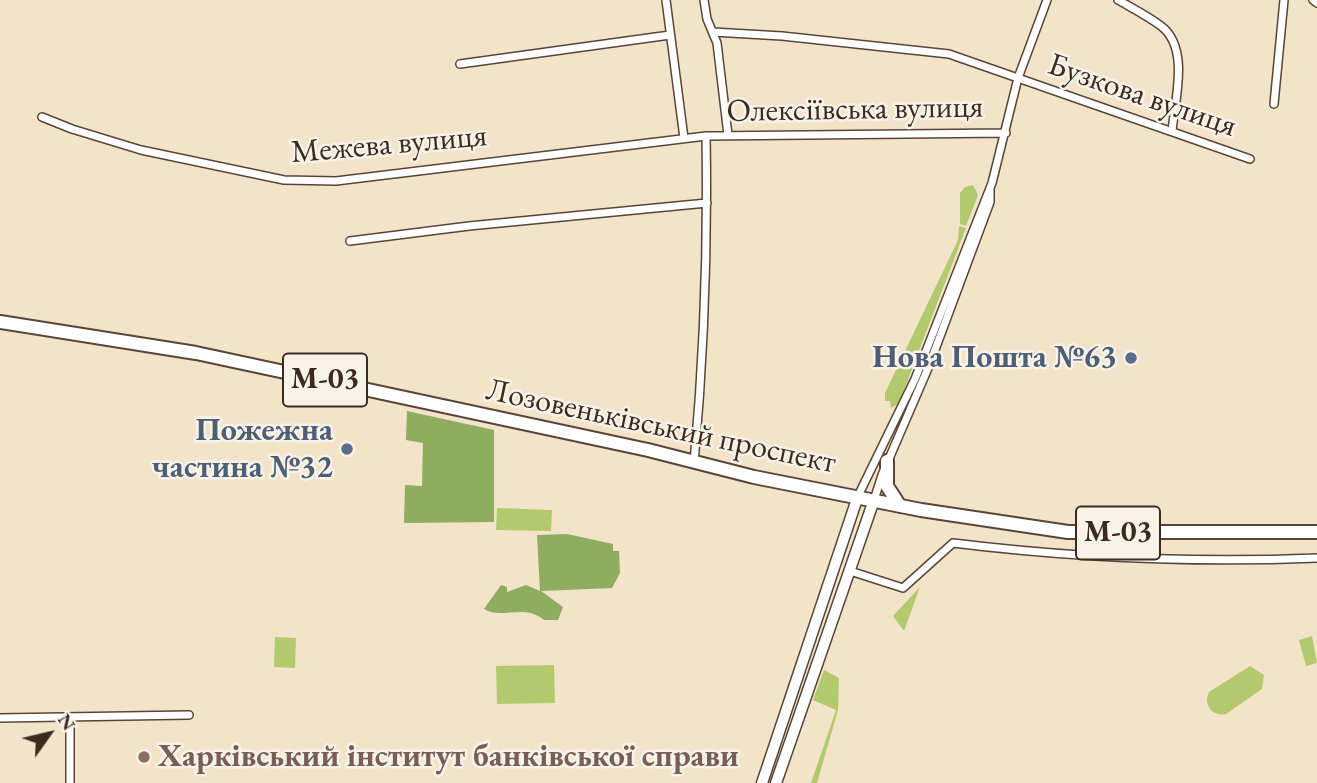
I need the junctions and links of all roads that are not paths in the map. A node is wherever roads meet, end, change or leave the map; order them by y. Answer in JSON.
{"nodes":[{"id":1,"x":666,"y":0,"type":"edge"},
{"id":2,"x":704,"y":0,"type":"edge"},
{"id":3,"x":1047,"y":0,"type":"edge"},
{"id":4,"x":1118,"y":0,"type":"edge"},
{"id":5,"x":1284,"y":0,"type":"edge"},
{"id":6,"x":1313,"y":0,"type":"edge"},
{"id":7,"x":1317,"y":3,"type":"edge"},
{"id":8,"x":713,"y":33,"type":"junction"},
{"id":9,"x":670,"y":35,"type":"junction"},
{"id":10,"x":460,"y":64,"type":"dead end"},
{"id":11,"x":1018,"y":78,"type":"junction"},
{"id":12,"x":1274,"y":104,"type":"dead end"},
{"id":13,"x":42,"y":117,"type":"dead end"},
{"id":14,"x":1172,"y":131,"type":"junction"},
{"id":15,"x":1006,"y":133,"type":"junction"},
{"id":16,"x":728,"y":135,"type":"junction"},
{"id":17,"x":706,"y":136,"type":"junction"},
{"id":18,"x":684,"y":138,"type":"junction"},
{"id":19,"x":1250,"y":159,"type":"dead end"},
{"id":20,"x":990,"y":189,"type":"junction"},
{"id":21,"x":707,"y":203,"type":"junction"},
{"id":22,"x":350,"y":241,"type":"dead end"},
{"id":23,"x":0,"y":322,"type":"edge"},
{"id":24,"x":894,"y":424,"type":"junction"},
{"id":25,"x":902,"y":427,"type":"junction"},
{"id":26,"x":887,"y":461,"type":"junction"},
{"id":27,"x":695,"y":463,"type":"junction"},
{"id":28,"x":858,"y":496,"type":"junction"},
{"id":29,"x":874,"y":500,"type":"junction"},
{"id":30,"x":901,"y":506,"type":"junction"},
{"id":31,"x":1317,"y":532,"type":"edge"},
{"id":32,"x":1317,"y":558,"type":"edge"},
{"id":33,"x":850,"y":570,"type":"junction"},
{"id":34,"x":189,"y":715,"type":"dead end"},
{"id":35,"x":70,"y":717,"type":"junction"},
{"id":36,"x":0,"y":718,"type":"edge"},
{"id":37,"x":70,"y":783,"type":"edge"},
{"id":38,"x":762,"y":783,"type":"edge"},
{"id":39,"x":776,"y":783,"type":"edge"}],
"edges":[{"from":1,"to":9,"type":"street"},
{"from":2,"to":8,"type":"street"},
{"from":3,"to":11,"type":"street"},
{"from":4,"to":14,"type":"street"},
{"from":5,"to":12,"type":"street"},
{"from":6,"to":7,"type":"street"},
{"from":8,"to":11,"type":"street","name":"Бузкова вулиця"},
{"from":8,"to":16,"type":"street"},
{"from":9,"to":10,"type":"street"},
{"from":9,"to":18,"type":"street"},
{"from":11,"to":14,"type":"street","name":"Бузкова вулиця"},
{"from":11,"to":15,"type":"street"},
{"from":13,"to":18,"type":"street","name":"Межева вулиця"},
{"from":14,"to":19,"type":"street","name":"Бузкова вулиця"},
{"from":15,"to":16,"type":"street","name":"Олексіївська вулиця"},
{"from":15,"to":20,"type":"street"},
{"from":16,"to":17,"type":"street","name":"Олексіївська вулиця"},
{"from":17,"to":18,"type":"street","name":"Межева вулиця"},
{"from":17,"to":21,"type":"street"},
{"from":20,"to":24,"type":"street"},
{"from":20,"to":25,"type":"street"},
{"from":21,"to":22,"type":"street"},
{"from":21,"to":27,"type":"street"},
{"from":23,"to":27,"type":"highway","name":"Лозовеньківський проспект","number":"М-03"},
{"from":24,"to":25,"type":"street"},
{"from":24,"to":28,"type":"street"},
{"from":25,"to":26,"type":"street"},
{"from":26,"to":29,"type":"street"},
{"from":26,"to":30,"type":"highway"},
{"from":27,"to":28,"type":"highway","name":"Лозовеньківський проспект","number":"М-03"},
{"from":28,"to":29,"type":"highway","name":"Лозовеньківський проспект","number":"М-03"},
{"from":28,"to":38,"type":"main road"},
{"from":29,"to":30,"type":"highway","name":"Лозовеньківський проспект","number":"М-03"},
{"from":29,"to":33,"type":"main road"},
{"from":30,"to":31,"type":"highway","name":"Лозовеньківський проспект","number":"М-03"},
{"from":32,"to":33,"type":"street"},
{"from":33,"to":39,"type":"main road"},
{"from":34,"to":35,"type":"street"},
{"from":35,"to":36,"type":"street"},
{"from":35,"to":37,"type":"street"}]}
